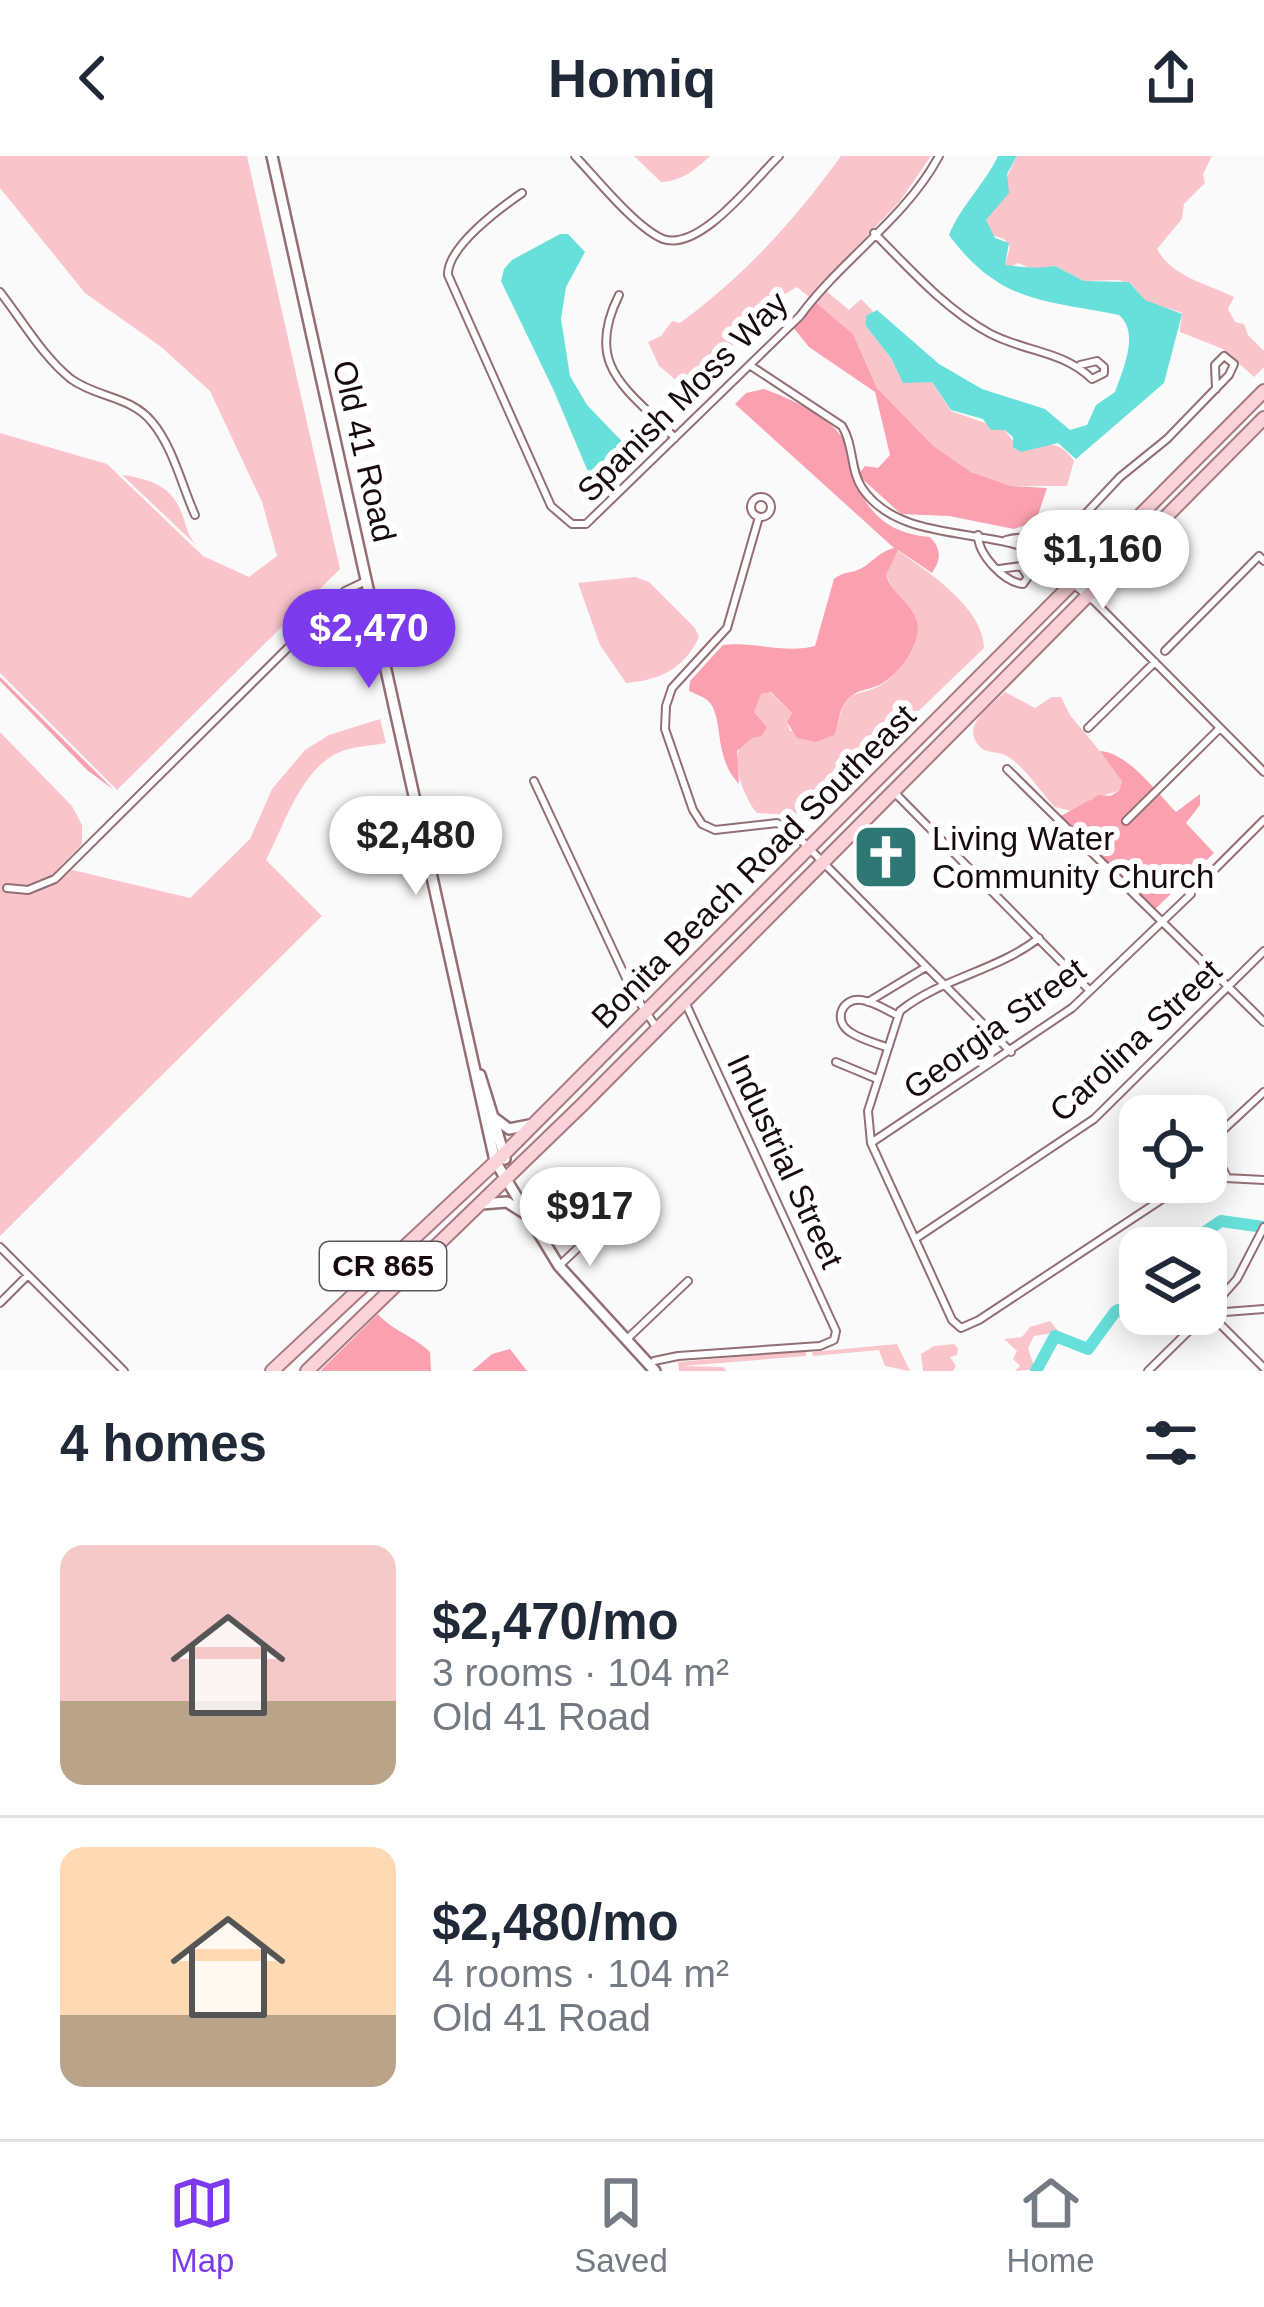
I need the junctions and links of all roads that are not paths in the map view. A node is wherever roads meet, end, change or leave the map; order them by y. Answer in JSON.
{"nodes":[{"id":1,"x":272,"y":156,"type":"edge"},
{"id":2,"x":575,"y":156,"type":"edge"},
{"id":3,"x":779,"y":156,"type":"edge"},
{"id":4,"x":939,"y":156,"type":"edge"},
{"id":5,"x":523,"y":193,"type":"dead end"},
{"id":6,"x":874,"y":232,"type":"junction"},
{"id":7,"x":0,"y":292,"type":"edge"},
{"id":8,"x":619,"y":295,"type":"dead end"},
{"id":9,"x":1080,"y":365,"type":"dead end"},
{"id":10,"x":751,"y":366,"type":"junction"},
{"id":11,"x":1216,"y":389,"type":"junction"},
{"id":12,"x":1264,"y":392,"type":"edge"},
{"id":13,"x":1264,"y":418,"type":"edge"},
{"id":14,"x":675,"y":438,"type":"junction"},
{"id":15,"x":195,"y":515,"type":"dead end"},
{"id":16,"x":758,"y":517,"type":"dead end"},
{"id":17,"x":979,"y":535,"type":"junction"},
{"id":18,"x":1006,"y":540,"type":"junction"},
{"id":19,"x":1054,"y":548,"type":"junction"},
{"id":20,"x":1045,"y":557,"type":"junction"},
{"id":21,"x":1261,"y":558,"type":"edge"},
{"id":22,"x":999,"y":569,"type":"junction"},
{"id":23,"x":366,"y":581,"type":"junction"},
{"id":24,"x":1077,"y":582,"type":"junction"},
{"id":25,"x":1089,"y":596,"type":"junction"},
{"id":26,"x":1165,"y":651,"type":"dead end"},
{"id":27,"x":1155,"y":662,"type":"junction"},
{"id":28,"x":1088,"y":728,"type":"dead end"},
{"id":29,"x":1220,"y":728,"type":"junction"},
{"id":30,"x":1007,"y":769,"type":"dead end"},
{"id":31,"x":1264,"y":772,"type":"edge"},
{"id":32,"x":534,"y":781,"type":"dead end"},
{"id":33,"x":893,"y":792,"type":"junction"},
{"id":34,"x":1264,"y":820,"type":"edge"},
{"id":35,"x":1126,"y":821,"type":"dead end"},
{"id":36,"x":809,"y":849,"type":"junction"},
{"id":37,"x":823,"y":862,"type":"junction"},
{"id":38,"x":1212,"y":872,"type":"dead end"},
{"id":39,"x":8,"y":888,"type":"dead end"},
{"id":40,"x":1191,"y":894,"type":"dead end"},
{"id":41,"x":1163,"y":922,"type":"junction"},
{"id":42,"x":1039,"y":938,"type":"junction"},
{"id":43,"x":1264,"y":951,"type":"edge"},
{"id":44,"x":926,"y":967,"type":"junction"},
{"id":45,"x":943,"y":984,"type":"junction"},
{"id":46,"x":1228,"y":987,"type":"junction"},
{"id":47,"x":1090,"y":991,"type":"junction"},
{"id":48,"x":683,"y":1001,"type":"junction"},
{"id":49,"x":868,"y":1002,"type":"junction"},
{"id":50,"x":645,"y":1012,"type":"junction"},
{"id":51,"x":897,"y":1015,"type":"junction"},
{"id":52,"x":1264,"y":1022,"type":"edge"},
{"id":53,"x":656,"y":1028,"type":"junction"},
{"id":54,"x":886,"y":1047,"type":"junction"},
{"id":55,"x":1010,"y":1052,"type":"junction"},
{"id":56,"x":475,"y":1059,"type":"junction"},
{"id":57,"x":836,"y":1061,"type":"dead end"},
{"id":58,"x":877,"y":1078,"type":"junction"},
{"id":59,"x":1264,"y":1092,"type":"edge"},
{"id":60,"x":493,"y":1117,"type":"junction"},
{"id":61,"x":534,"y":1123,"type":"junction"},
{"id":62,"x":1227,"y":1126,"type":"edge"},
{"id":63,"x":871,"y":1143,"type":"junction"},
{"id":64,"x":500,"y":1157,"type":"junction"},
{"id":65,"x":507,"y":1176,"type":"junction"},
{"id":66,"x":1227,"y":1177,"type":"edge"},
{"id":67,"x":1264,"y":1180,"type":"edge"},
{"id":68,"x":630,"y":1198,"type":"dead end"},
{"id":69,"x":1156,"y":1203,"type":"edge"},
{"id":70,"x":467,"y":1214,"type":"junction"},
{"id":71,"x":529,"y":1216,"type":"junction"},
{"id":72,"x":1264,"y":1227,"type":"edge"},
{"id":73,"x":915,"y":1239,"type":"junction"},
{"id":74,"x":0,"y":1247,"type":"edge"},
{"id":75,"x":559,"y":1266,"type":"junction"},
{"id":76,"x":28,"y":1275,"type":"junction"},
{"id":77,"x":688,"y":1281,"type":"dead end"},
{"id":78,"x":1227,"y":1290,"type":"edge"},
{"id":79,"x":0,"y":1303,"type":"edge"},
{"id":80,"x":1264,"y":1309,"type":"edge"},
{"id":81,"x":1227,"y":1312,"type":"edge"},
{"id":82,"x":1227,"y":1332,"type":"edge"},
{"id":83,"x":1185,"y":1335,"type":"edge"},
{"id":84,"x":627,"y":1339,"type":"junction"},
{"id":85,"x":658,"y":1368,"type":"edge"},
{"id":86,"x":1264,"y":1368,"type":"edge"},
{"id":87,"x":124,"y":1371,"type":"edge"},
{"id":88,"x":272,"y":1371,"type":"edge"},
{"id":89,"x":307,"y":1371,"type":"edge"},
{"id":90,"x":1148,"y":1371,"type":"edge"}],
"edges":[{"from":1,"to":23,"type":"street","name":"Old 41 Road"},
{"from":2,"to":3,"type":"street"},
{"from":4,"to":6,"type":"street","name":"Spanish Moss Way"},
{"from":5,"to":14,"type":"street","name":"Spanish Moss Way"},
{"from":6,"to":9,"type":"street"},
{"from":6,"to":10,"type":"street","name":"Spanish Moss Way"},
{"from":7,"to":15,"type":"street"},
{"from":8,"to":14,"type":"street"},
{"from":10,"to":14,"type":"street","name":"Spanish Moss Way"},
{"from":10,"to":17,"type":"street"},
{"from":11,"to":11,"type":"street"},
{"from":11,"to":19,"type":"street"},
{"from":12,"to":24,"type":"main road","name":"Bonita Beach Road Southeast","number":"CR 865"},
{"from":13,"to":25,"type":"main road","name":"Bonita Beach Road Southeast","number":"CR 865"},
{"from":16,"to":36,"type":"street"},
{"from":17,"to":18,"type":"street"},
{"from":17,"to":22,"type":"street"},
{"from":18,"to":19,"type":"street"},
{"from":18,"to":20,"type":"street"},
{"from":19,"to":20,"type":"street"},
{"from":19,"to":24,"type":"street"},
{"from":20,"to":24,"type":"street"},
{"from":21,"to":26,"type":"street"},
{"from":22,"to":22,"type":"street"},
{"from":23,"to":39,"type":"street"},
{"from":23,"to":56,"type":"street","name":"Old 41 Road"},
{"from":24,"to":25,"type":"street"},
{"from":24,"to":36,"type":"main road","name":"Bonita Beach Road Southeast","number":"CR 865"},
{"from":25,"to":27,"type":"street"},
{"from":25,"to":33,"type":"main road","name":"Bonita Beach Road Southeast","number":"CR 865"},
{"from":27,"to":28,"type":"street"},
{"from":27,"to":29,"type":"street"},
{"from":29,"to":31,"type":"street"},
{"from":29,"to":35,"type":"street"},
{"from":30,"to":41,"type":"street"},
{"from":32,"to":50,"type":"street"},
{"from":33,"to":37,"type":"main road","name":"Bonita Beach Road Southeast","number":"CR 865"},
{"from":33,"to":42,"type":"street"},
{"from":34,"to":38,"type":"street"},
{"from":36,"to":37,"type":"street"},
{"from":36,"to":50,"type":"main road","name":"Bonita Beach Road Southeast","number":"CR 865"},
{"from":37,"to":44,"type":"street"},
{"from":37,"to":48,"type":"main road","name":"Bonita Beach Road Southeast","number":"CR 865"},
{"from":40,"to":41,"type":"street","name":"Georgia Street"},
{"from":41,"to":46,"type":"street"},
{"from":41,"to":47,"type":"street","name":"Georgia Street"},
{"from":42,"to":45,"type":"street"},
{"from":42,"to":47,"type":"street"},
{"from":43,"to":46,"type":"street","name":"Carolina Street"},
{"from":44,"to":45,"type":"street"},
{"from":44,"to":49,"type":"street"},
{"from":45,"to":51,"type":"street"},
{"from":45,"to":55,"type":"street"},
{"from":46,"to":52,"type":"street"},
{"from":46,"to":73,"type":"street","name":"Carolina Street"},
{"from":47,"to":55,"type":"street","name":"Georgia Street"},
{"from":48,"to":53,"type":"main road","name":"Bonita Beach Road Southeast","number":"CR 865"},
{"from":48,"to":85,"type":"street","name":"Industrial Street"},
{"from":49,"to":51,"type":"street"},
{"from":49,"to":54,"type":"street"},
{"from":50,"to":53,"type":"street"},
{"from":50,"to":61,"type":"main road","name":"Bonita Beach Road Southeast","number":"CR 865"},
{"from":51,"to":54,"type":"street"},
{"from":53,"to":65,"type":"main road","name":"Bonita Beach Road Southeast","number":"CR 865"},
{"from":54,"to":58,"type":"street"},
{"from":55,"to":63,"type":"street","name":"Georgia Street"},
{"from":56,"to":60,"type":"street","name":"Old 41 Road"},
{"from":56,"to":64,"type":"street","name":"Old 41 Road"},
{"from":57,"to":58,"type":"street"},
{"from":58,"to":63,"type":"street"},
{"from":59,"to":62,"type":"street"},
{"from":60,"to":61,"type":"street"},
{"from":60,"to":64,"type":"street","name":"Old 41 Road"},
{"from":61,"to":64,"type":"main road","name":"Bonita Beach Road Southeast","number":"CR 865"},
{"from":63,"to":73,"type":"street"},
{"from":64,"to":65,"type":"street","name":"Old 41 Road"},
{"from":64,"to":88,"type":"main road","name":"Bonita Beach Road Southeast","number":"CR 865"},
{"from":65,"to":70,"type":"main road","name":"Bonita Beach Road Southeast","number":"CR 865"},
{"from":65,"to":71,"type":"street","name":"Old 41 Road"},
{"from":66,"to":67,"type":"street"},
{"from":68,"to":75,"type":"street"},
{"from":69,"to":73,"type":"street"},
{"from":70,"to":71,"type":"street"},
{"from":70,"to":89,"type":"main road","name":"Bonita Beach Road Southeast","number":"CR 865"},
{"from":71,"to":75,"type":"street","name":"Old 41 Road"},
{"from":72,"to":78,"type":"street"},
{"from":74,"to":76,"type":"street"},
{"from":75,"to":84,"type":"street","name":"Old 41 Road"},
{"from":76,"to":79,"type":"street"},
{"from":76,"to":87,"type":"street"},
{"from":77,"to":84,"type":"street"},
{"from":80,"to":81,"type":"street"},
{"from":82,"to":86,"type":"street"},
{"from":83,"to":90,"type":"street"},
{"from":84,"to":85,"type":"street","name":"Old 41 Road"}]}
